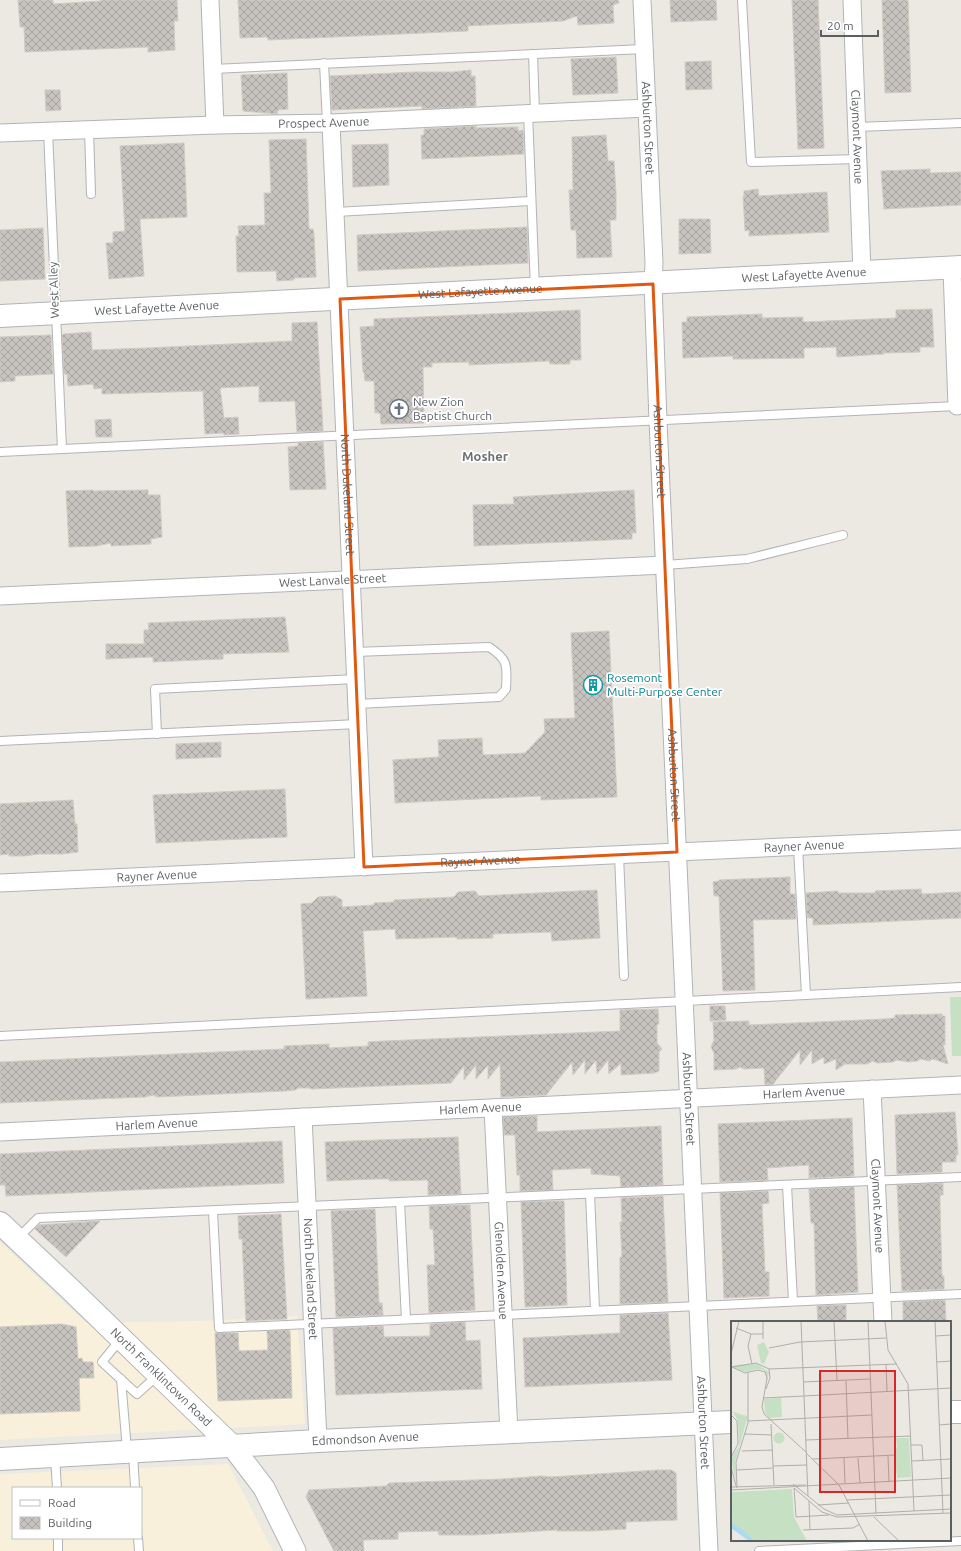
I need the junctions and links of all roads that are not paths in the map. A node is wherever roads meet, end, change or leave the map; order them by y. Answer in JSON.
{"nodes":[{"id":1,"x":210,"y":0,"type":"edge"},
{"id":2,"x":642,"y":0,"type":"edge"},
{"id":3,"x":742,"y":0,"type":"edge"},
{"id":4,"x":852,"y":0,"type":"edge"},
{"id":5,"x":644,"y":48,"type":"junction"},
{"id":6,"x":533,"y":54,"type":"junction"},
{"id":7,"x":324,"y":63,"type":"junction"},
{"id":8,"x":213,"y":69,"type":"junction"},
{"id":9,"x":647,"y":108,"type":"junction"},
{"id":10,"x":531,"y":113,"type":"junction"},
{"id":11,"x":329,"y":123,"type":"junction"},
{"id":12,"x":961,"y":123,"type":"edge"},
{"id":13,"x":215,"y":125,"type":"junction"},
{"id":14,"x":857,"y":127,"type":"junction"},
{"id":15,"x":89,"y":130,"type":"junction"},
{"id":16,"x":48,"y":131,"type":"junction"},
{"id":17,"x":0,"y":132,"type":"edge"},
{"id":18,"x":858,"y":159,"type":"junction"},
{"id":19,"x":91,"y":194,"type":"dead end"},
{"id":20,"x":531,"y":201,"type":"junction"},
{"id":21,"x":336,"y":212,"type":"junction"},
{"id":22,"x":956,"y":268,"type":"edge"},
{"id":23,"x":862,"y":273,"type":"junction"},
{"id":24,"x":653,"y":284,"type":"junction"},
{"id":25,"x":534,"y":290,"type":"junction"},
{"id":26,"x":340,"y":299,"type":"junction"},
{"id":27,"x":55,"y":313,"type":"junction"},
{"id":28,"x":0,"y":316,"type":"edge"},
{"id":29,"x":957,"y":406,"type":"joint"},
{"id":30,"x":658,"y":421,"type":"junction"},
{"id":31,"x":346,"y":435,"type":"junction"},
{"id":32,"x":62,"y":449,"type":"junction"},
{"id":33,"x":0,"y":452,"type":"edge"},
{"id":34,"x":843,"y":535,"type":"dead end"},
{"id":35,"x":665,"y":565,"type":"junction"},
{"id":36,"x":351,"y":580,"type":"junction"},
{"id":37,"x":0,"y":596,"type":"edge"},
{"id":38,"x":355,"y":652,"type":"junction"},
{"id":39,"x":356,"y":679,"type":"junction"},
{"id":40,"x":357,"y":704,"type":"junction"},
{"id":41,"x":358,"y":724,"type":"junction"},
{"id":42,"x":157,"y":734,"type":"junction"},
{"id":43,"x":0,"y":741,"type":"edge"},
{"id":44,"x":961,"y":839,"type":"edge"},
{"id":45,"x":798,"y":846,"type":"junction"},
{"id":46,"x":677,"y":852,"type":"junction"},
{"id":47,"x":619,"y":855,"type":"junction"},
{"id":48,"x":364,"y":867,"type":"junction"},
{"id":49,"x":0,"y":883,"type":"edge"},
{"id":50,"x":624,"y":976,"type":"dead end"},
{"id":51,"x":961,"y":987,"type":"edge"},
{"id":52,"x":806,"y":995,"type":"junction"},
{"id":53,"x":684,"y":1001,"type":"junction"},
{"id":54,"x":0,"y":1036,"type":"edge"},
{"id":55,"x":961,"y":1085,"type":"edge"},
{"id":56,"x":872,"y":1089,"type":"junction"},
{"id":57,"x":689,"y":1098,"type":"junction"},
{"id":58,"x":493,"y":1108,"type":"junction"},
{"id":59,"x":303,"y":1117,"type":"junction"},
{"id":60,"x":0,"y":1132,"type":"edge"},
{"id":61,"x":961,"y":1177,"type":"edge"},
{"id":62,"x":877,"y":1181,"type":"junction"},
{"id":63,"x":787,"y":1185,"type":"junction"},
{"id":64,"x":693,"y":1189,"type":"junction"},
{"id":65,"x":590,"y":1194,"type":"junction"},
{"id":66,"x":497,"y":1198,"type":"junction"},
{"id":67,"x":400,"y":1202,"type":"junction"},
{"id":68,"x":307,"y":1206,"type":"junction"},
{"id":69,"x":213,"y":1211,"type":"junction"},
{"id":70,"x":0,"y":1223,"type":"edge"},
{"id":71,"x":17,"y":1239,"type":"junction"},
{"id":72,"x":961,"y":1294,"type":"edge"},
{"id":73,"x":882,"y":1297,"type":"junction"},
{"id":74,"x":792,"y":1301,"type":"junction"},
{"id":75,"x":698,"y":1306,"type":"junction"},
{"id":76,"x":596,"y":1310,"type":"junction"},
{"id":77,"x":503,"y":1315,"type":"junction"},
{"id":78,"x":406,"y":1319,"type":"junction"},
{"id":79,"x":883,"y":1321,"type":"edge"},
{"id":80,"x":313,"y":1324,"type":"junction"},
{"id":81,"x":121,"y":1339,"type":"junction"},
{"id":82,"x":158,"y":1375,"type":"junction"},
{"id":83,"x":121,"y":1379,"type":"junction"},
{"id":84,"x":731,"y":1422,"type":"edge"},
{"id":85,"x":703,"y":1424,"type":"junction"},
{"id":86,"x":509,"y":1433,"type":"junction"},
{"id":87,"x":318,"y":1441,"type":"junction"},
{"id":88,"x":232,"y":1446,"type":"junction"},
{"id":89,"x":130,"y":1452,"type":"junction"},
{"id":90,"x":55,"y":1456,"type":"junction"},
{"id":91,"x":0,"y":1459,"type":"edge"},
{"id":92,"x":57,"y":1487,"type":"edge"},
{"id":93,"x":136,"y":1487,"type":"edge"},
{"id":94,"x":58,"y":1539,"type":"edge"},
{"id":95,"x":138,"y":1539,"type":"edge"},
{"id":96,"x":961,"y":1541,"type":"edge"},
{"id":97,"x":58,"y":1551,"type":"edge"},
{"id":98,"x":139,"y":1551,"type":"edge"},
{"id":99,"x":295,"y":1551,"type":"edge"},
{"id":100,"x":709,"y":1551,"type":"edge"},
{"id":101,"x":759,"y":1551,"type":"edge"}],
"edges":[{"from":1,"to":8,"type":"street"},
{"from":2,"to":5,"type":"street","name":"Ashburton Street"},
{"from":3,"to":18,"type":"lane"},
{"from":4,"to":14,"type":"street","name":"Claymont Avenue"},
{"from":5,"to":6,"type":"lane"},
{"from":5,"to":9,"type":"street","name":"Ashburton Street"},
{"from":6,"to":7,"type":"lane"},
{"from":6,"to":10,"type":"lane"},
{"from":7,"to":8,"type":"lane"},
{"from":7,"to":11,"type":"lane"},
{"from":8,"to":13,"type":"street"},
{"from":9,"to":10,"type":"street","name":"Prospect Avenue"},
{"from":9,"to":24,"type":"street","name":"Ashburton Street"},
{"from":10,"to":11,"type":"street","name":"Prospect Avenue"},
{"from":10,"to":20,"type":"lane"},
{"from":11,"to":13,"type":"street","name":"Prospect Avenue"},
{"from":11,"to":21,"type":"street","name":"North Dukeland Street"},
{"from":12,"to":14,"type":"lane"},
{"from":13,"to":15,"type":"street","name":"Prospect Avenue"},
{"from":14,"to":18,"type":"street","name":"Claymont Avenue"},
{"from":15,"to":16,"type":"street","name":"Prospect Avenue"},
{"from":15,"to":19,"type":"lane"},
{"from":16,"to":17,"type":"street","name":"Prospect Avenue"},
{"from":16,"to":27,"type":"lane","name":"West Alley"},
{"from":18,"to":23,"type":"street","name":"Claymont Avenue"},
{"from":20,"to":21,"type":"lane"},
{"from":20,"to":25,"type":"lane"},
{"from":21,"to":26,"type":"street","name":"North Dukeland Street"},
{"from":22,"to":23,"type":"main road","name":"West Lafayette Avenue"},
{"from":22,"to":29,"type":"street"},
{"from":23,"to":24,"type":"main road","name":"West Lafayette Avenue"},
{"from":24,"to":25,"type":"main road","name":"West Lafayette Avenue"},
{"from":24,"to":30,"type":"street","name":"Ashburton Street"},
{"from":25,"to":26,"type":"main road","name":"West Lafayette Avenue"},
{"from":26,"to":27,"type":"main road","name":"West Lafayette Avenue"},
{"from":26,"to":31,"type":"street","name":"North Dukeland Street"},
{"from":27,"to":28,"type":"main road","name":"West Lafayette Avenue"},
{"from":27,"to":32,"type":"lane","name":"West Alley"},
{"from":29,"to":30,"type":"lane"},
{"from":30,"to":31,"type":"lane"},
{"from":30,"to":35,"type":"street","name":"Ashburton Street"},
{"from":31,"to":32,"type":"lane"},
{"from":31,"to":36,"type":"street","name":"North Dukeland Street"},
{"from":32,"to":33,"type":"lane"},
{"from":34,"to":35,"type":"lane"},
{"from":35,"to":36,"type":"street","name":"West Lanvale Street"},
{"from":35,"to":46,"type":"street","name":"Ashburton Street"},
{"from":36,"to":37,"type":"street","name":"West Lanvale Street"},
{"from":36,"to":38,"type":"street","name":"North Dukeland Street"},
{"from":38,"to":39,"type":"street","name":"North Dukeland Street"},
{"from":38,"to":40,"type":"lane"},
{"from":39,"to":40,"type":"street","name":"North Dukeland Street"},
{"from":39,"to":42,"type":"lane"},
{"from":40,"to":41,"type":"street","name":"North Dukeland Street"},
{"from":41,"to":42,"type":"lane"},
{"from":41,"to":48,"type":"street","name":"North Dukeland Street"},
{"from":42,"to":43,"type":"lane"},
{"from":44,"to":45,"type":"street","name":"Rayner Avenue"},
{"from":45,"to":46,"type":"street","name":"Rayner Avenue"},
{"from":45,"to":52,"type":"lane"},
{"from":46,"to":47,"type":"street","name":"Rayner Avenue"},
{"from":46,"to":53,"type":"street","name":"Ashburton Street"},
{"from":47,"to":48,"type":"street","name":"Rayner Avenue"},
{"from":47,"to":50,"type":"lane"},
{"from":48,"to":49,"type":"street","name":"Rayner Avenue"},
{"from":51,"to":52,"type":"lane"},
{"from":52,"to":53,"type":"lane"},
{"from":53,"to":54,"type":"lane"},
{"from":53,"to":57,"type":"street","name":"Ashburton Street"},
{"from":55,"to":56,"type":"street","name":"Harlem Avenue"},
{"from":56,"to":57,"type":"street","name":"Harlem Avenue"},
{"from":56,"to":62,"type":"street","name":"Claymont Avenue"},
{"from":57,"to":58,"type":"street","name":"Harlem Avenue"},
{"from":57,"to":64,"type":"street","name":"Ashburton Street"},
{"from":58,"to":59,"type":"street","name":"Harlem Avenue"},
{"from":58,"to":66,"type":"street","name":"Glenolden Avenue"},
{"from":59,"to":60,"type":"street","name":"Harlem Avenue"},
{"from":59,"to":68,"type":"street","name":"North Dukeland Street"},
{"from":61,"to":62,"type":"lane"},
{"from":62,"to":63,"type":"lane"},
{"from":62,"to":73,"type":"street","name":"Claymont Avenue"},
{"from":63,"to":64,"type":"lane"},
{"from":63,"to":74,"type":"lane"},
{"from":64,"to":65,"type":"lane"},
{"from":64,"to":75,"type":"street","name":"Ashburton Street"},
{"from":65,"to":66,"type":"lane"},
{"from":65,"to":76,"type":"lane"},
{"from":66,"to":67,"type":"lane"},
{"from":66,"to":77,"type":"street","name":"Glenolden Avenue"},
{"from":67,"to":68,"type":"lane"},
{"from":67,"to":78,"type":"lane"},
{"from":68,"to":69,"type":"lane"},
{"from":68,"to":80,"type":"street","name":"North Dukeland Street"},
{"from":69,"to":71,"type":"lane"},
{"from":69,"to":80,"type":"lane"},
{"from":70,"to":71,"type":"main road","name":"North Franklintown Road"},
{"from":71,"to":81,"type":"main road","name":"North Franklintown Road"},
{"from":72,"to":73,"type":"lane"},
{"from":73,"to":74,"type":"lane"},
{"from":73,"to":79,"type":"street","name":"Claymont Avenue"},
{"from":74,"to":75,"type":"lane"},
{"from":75,"to":76,"type":"lane"},
{"from":75,"to":85,"type":"street","name":"Ashburton Street"},
{"from":76,"to":77,"type":"lane"},
{"from":77,"to":78,"type":"lane"},
{"from":77,"to":86,"type":"street","name":"Glenolden Avenue"},
{"from":78,"to":80,"type":"lane"},
{"from":80,"to":87,"type":"street","name":"North Dukeland Street"},
{"from":81,"to":82,"type":"main road","name":"North Franklintown Road"},
{"from":81,"to":83,"type":"lane"},
{"from":82,"to":83,"type":"lane"},
{"from":82,"to":88,"type":"main road","name":"North Franklintown Road"},
{"from":83,"to":89,"type":"lane"},
{"from":84,"to":85,"type":"main road","name":"Edmondson Avenue"},
{"from":85,"to":86,"type":"main road","name":"Edmondson Avenue"},
{"from":85,"to":100,"type":"street","name":"Ashburton Street"},
{"from":86,"to":87,"type":"main road","name":"Edmondson Avenue"},
{"from":87,"to":88,"type":"main road","name":"Edmondson Avenue"},
{"from":88,"to":89,"type":"main road","name":"Edmondson Avenue"},
{"from":88,"to":99,"type":"street","name":"North Franklintown Road"},
{"from":89,"to":90,"type":"main road","name":"Edmondson Avenue"},
{"from":89,"to":93,"type":"lane"},
{"from":90,"to":91,"type":"main road","name":"Edmondson Avenue"},
{"from":90,"to":92,"type":"lane"},
{"from":94,"to":97,"type":"lane"},
{"from":95,"to":98,"type":"lane"},
{"from":96,"to":101,"type":"lane"}]}
